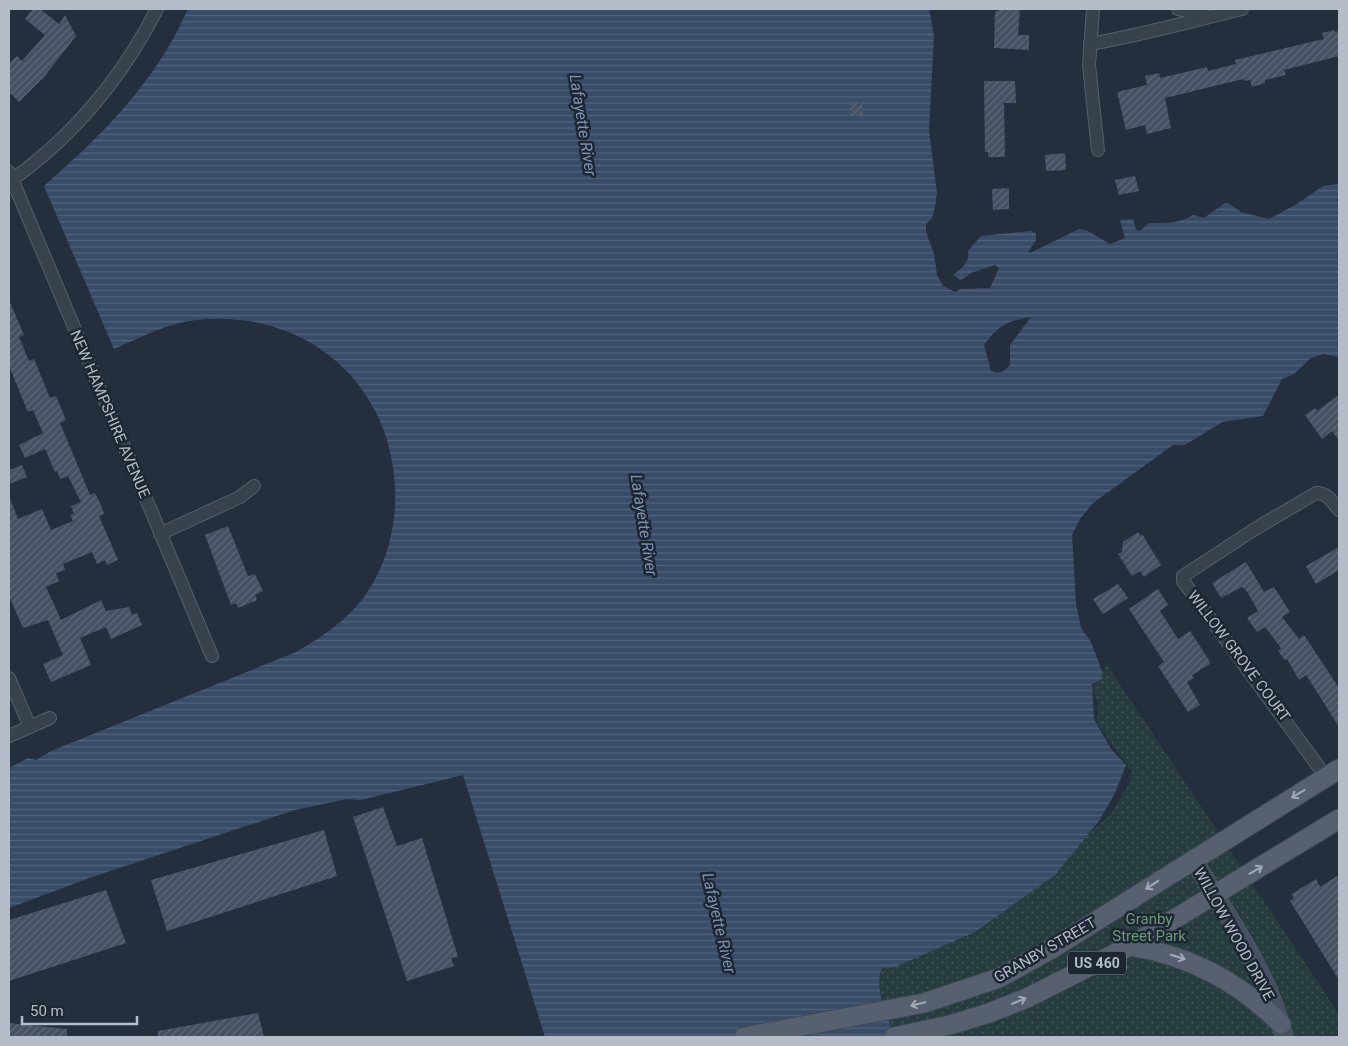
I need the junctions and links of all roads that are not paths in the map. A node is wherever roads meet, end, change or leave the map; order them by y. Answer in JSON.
{"nodes":[{"id":1,"x":157,"y":9,"type":"edge"},
{"id":2,"x":1093,"y":9,"type":"edge"},
{"id":3,"x":1178,"y":9,"type":"edge"},
{"id":4,"x":1242,"y":9,"type":"edge"},
{"id":5,"x":1208,"y":15,"type":"junction"},
{"id":6,"x":1090,"y":44,"type":"junction"},
{"id":7,"x":1098,"y":150,"type":"dead end"},
{"id":8,"x":10,"y":177,"type":"edge"},
{"id":9,"x":254,"y":486,"type":"dead end"},
{"id":10,"x":1339,"y":510,"type":"edge"},
{"id":11,"x":160,"y":534,"type":"junction"},
{"id":12,"x":212,"y":656,"type":"dead end"},
{"id":13,"x":9,"y":678,"type":"edge"},
{"id":14,"x":50,"y":718,"type":"dead end"},
{"id":15,"x":30,"y":727,"type":"junction"},
{"id":16,"x":9,"y":736,"type":"edge"},
{"id":17,"x":1333,"y":773,"type":"edge"},
{"id":18,"x":1339,"y":819,"type":"edge"},
{"id":19,"x":1193,"y":859,"type":"junction"},
{"id":20,"x":1214,"y":895,"type":"junction"},
{"id":21,"x":1130,"y":946,"type":"junction"},
{"id":22,"x":1283,"y":1030,"type":"edge"},
{"id":23,"x":744,"y":1037,"type":"edge"},
{"id":24,"x":894,"y":1037,"type":"edge"}],
"edges":[{"from":1,"to":8,"type":"street"},
{"from":2,"to":6,"type":"street"},
{"from":3,"to":5,"type":"street"},
{"from":4,"to":5,"type":"street"},
{"from":5,"to":6,"type":"street"},
{"from":6,"to":7,"type":"street"},
{"from":8,"to":11,"type":"street","name":"NEW HAMPSHIRE AVENUE"},
{"from":9,"to":11,"type":"street"},
{"from":10,"to":17,"type":"street","name":"WILLOW GROVE COURT"},
{"from":11,"to":12,"type":"street","name":"NEW HAMPSHIRE AVENUE"},
{"from":13,"to":15,"type":"street"},
{"from":14,"to":15,"type":"street"},
{"from":15,"to":16,"type":"street"},
{"from":17,"to":19,"type":"main road","name":"GRANBY STREET","number":"US 460","one_way":true},
{"from":20,"to":18,"type":"main road","name":"GRANBY STREET","number":"US 460","one_way":true},
{"from":19,"to":20,"type":"street","name":"WILLOW WOOD DRIVE"},
{"from":19,"to":23,"type":"main road","name":"GRANBY STREET","number":"US 460","one_way":true},
{"from":20,"to":21,"type":"main road","name":"GRANBY STREET","number":"US 460"},
{"from":20,"to":22,"type":"street","name":"WILLOW WOOD DRIVE"},
{"from":21,"to":22,"type":"main road","one_way":true},
{"from":24,"to":21,"type":"main road","name":"GRANBY STREET","number":"US 460","one_way":true}]}
